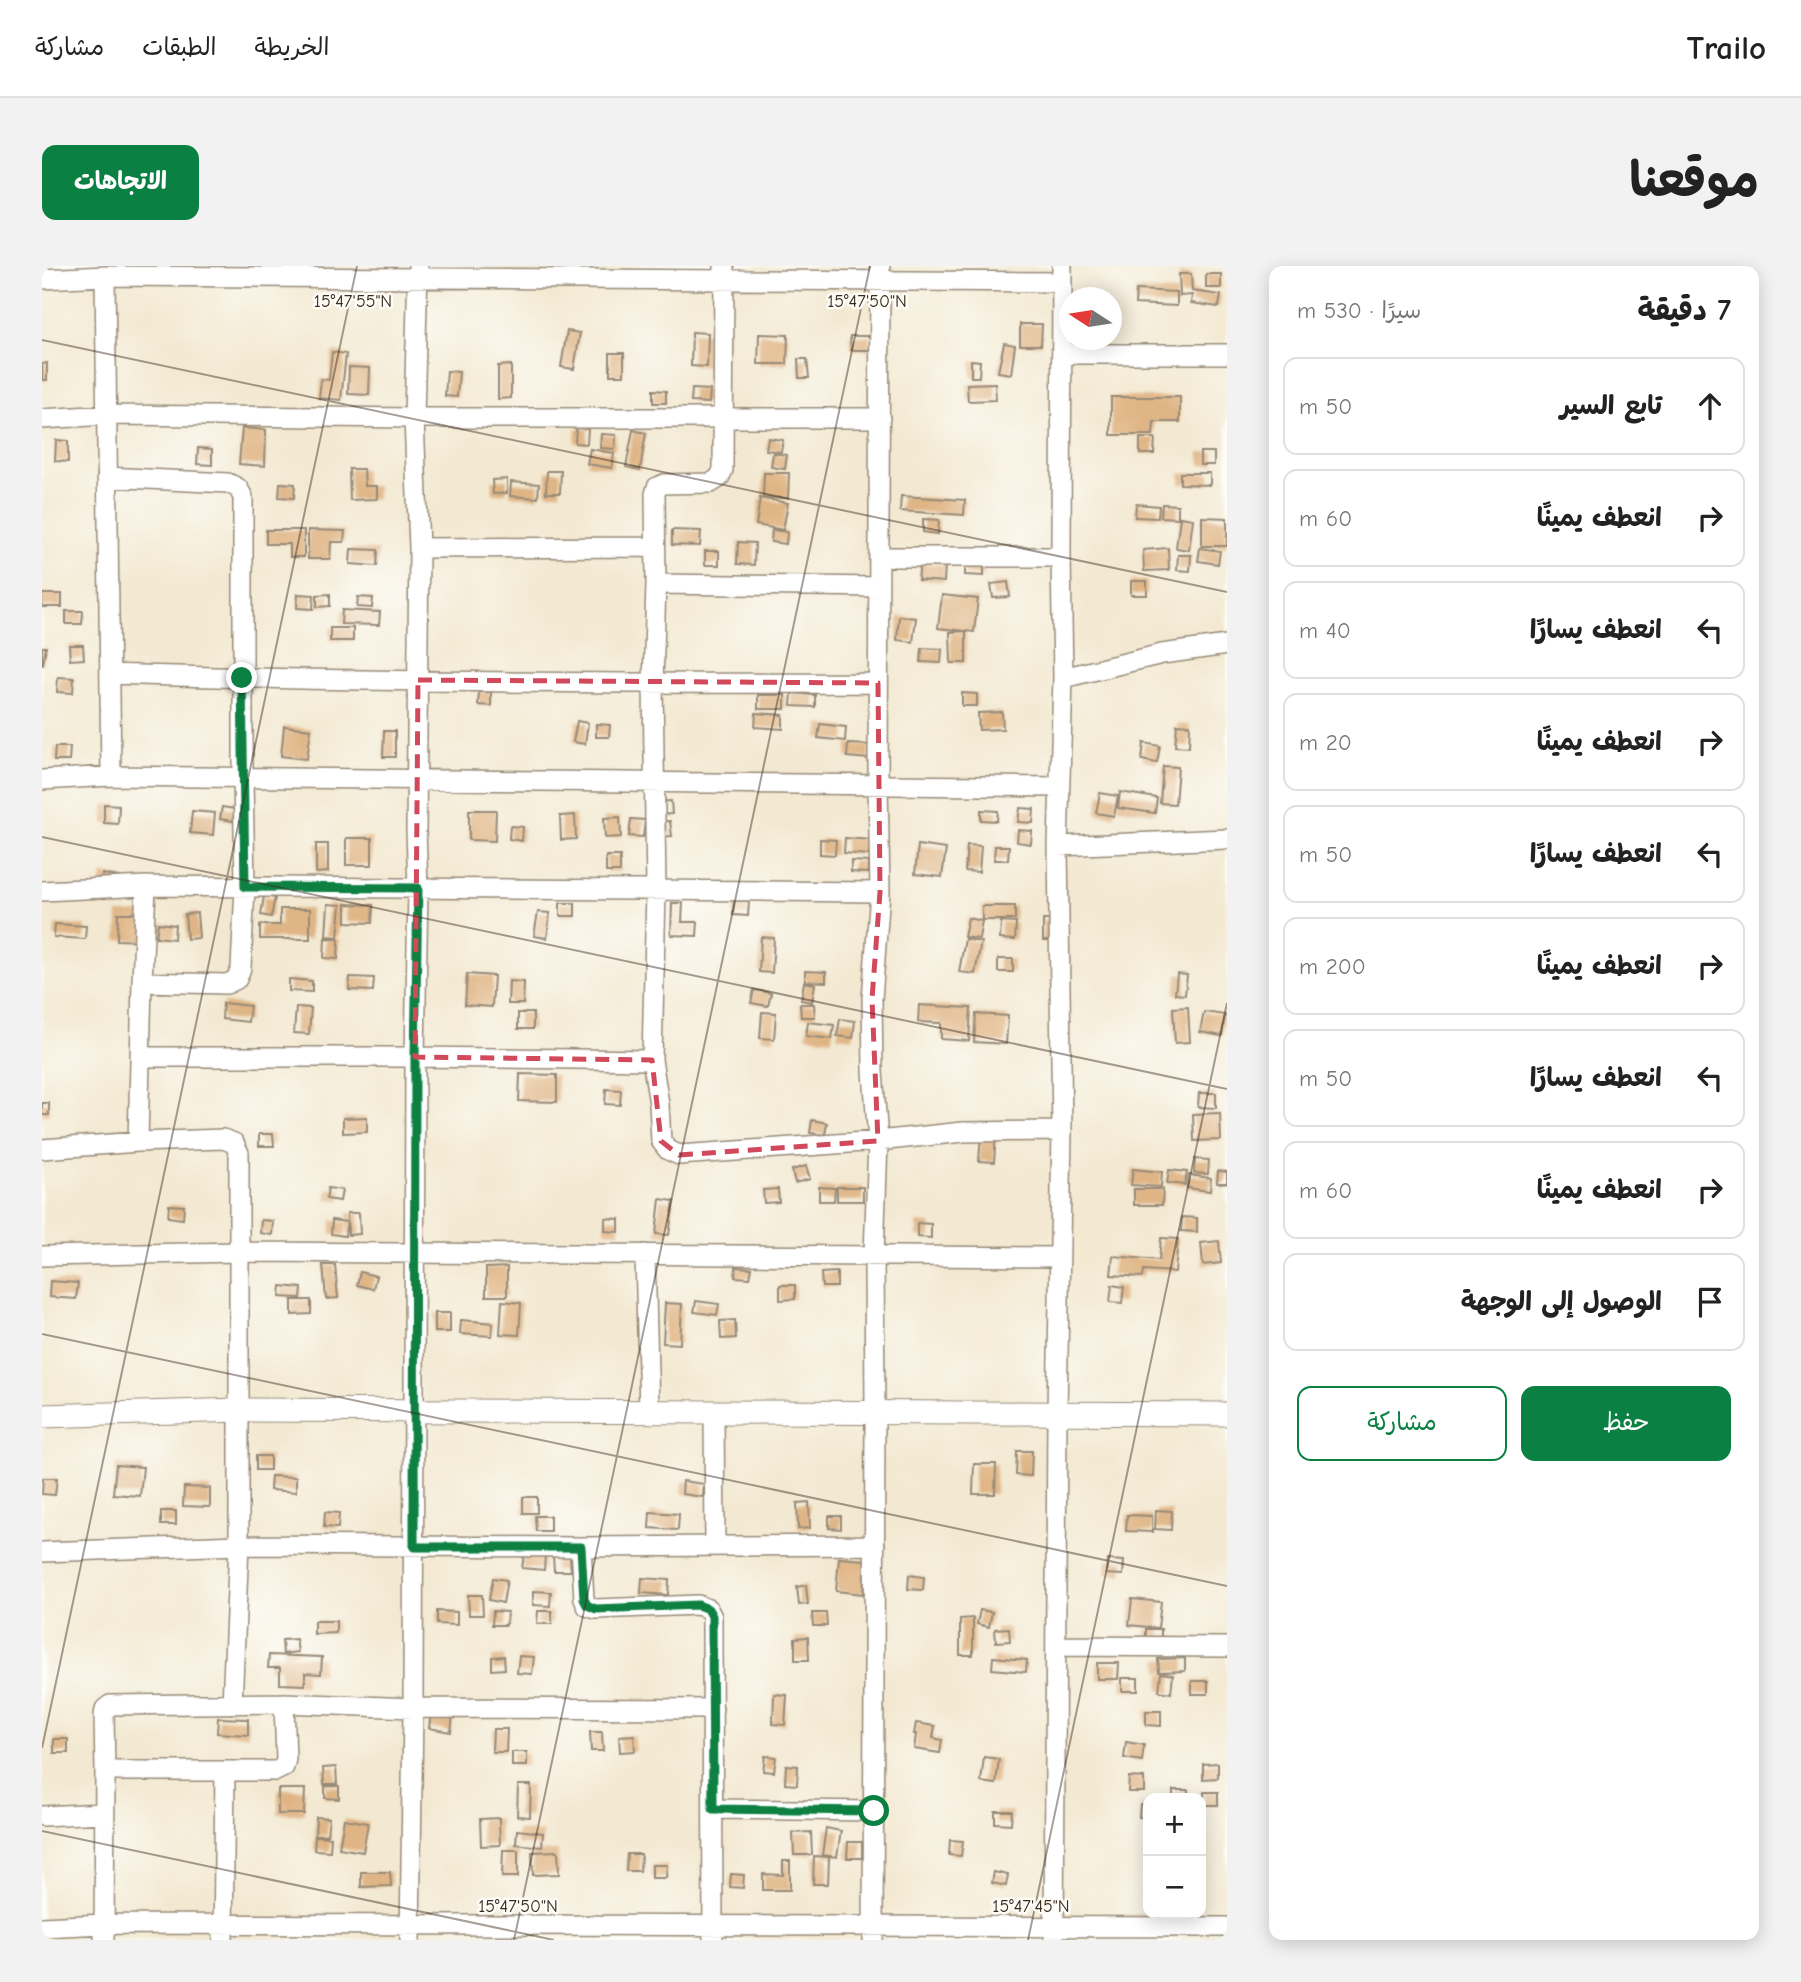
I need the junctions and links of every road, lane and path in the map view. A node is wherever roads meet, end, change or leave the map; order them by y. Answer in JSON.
{"nodes":[{"id":1,"x":243,"y":271,"type":"edge"},
{"id":2,"x":418,"y":272,"type":"edge"},
{"id":3,"x":588,"y":272,"type":"edge"},
{"id":4,"x":725,"y":273,"type":"edge"},
{"id":5,"x":880,"y":274,"type":"edge"},
{"id":6,"x":1062,"y":274,"type":"edge"},
{"id":7,"x":105,"y":275,"type":"junction"},
{"id":8,"x":42,"y":279,"type":"edge"},
{"id":9,"x":1062,"y":354,"type":"junction"},
{"id":10,"x":1227,"y":354,"type":"edge"},
{"id":11,"x":107,"y":415,"type":"junction"},
{"id":12,"x":414,"y":418,"type":"junction"},
{"id":13,"x":722,"y":418,"type":"junction"},
{"id":14,"x":880,"y":418,"type":"junction"},
{"id":15,"x":42,"y":419,"type":"edge"},
{"id":16,"x":107,"y":477,"type":"junction"},
{"id":17,"x":655,"y":547,"type":"junction"},
{"id":18,"x":419,"y":548,"type":"junction"},
{"id":19,"x":879,"y":557,"type":"junction"},
{"id":20,"x":1061,"y":557,"type":"junction"},
{"id":21,"x":656,"y":584,"type":"junction"},
{"id":22,"x":878,"y":587,"type":"junction"},
{"id":23,"x":1227,"y":645,"type":"edge"},
{"id":24,"x":110,"y":674,"type":"junction"},
{"id":25,"x":242,"y":678,"type":"junction"},
{"id":26,"x":1063,"y":678,"type":"junction"},
{"id":27,"x":418,"y":680,"type":"junction"},
{"id":28,"x":878,"y":683,"type":"junction"},
{"id":29,"x":653,"y":684,"type":"junction"},
{"id":30,"x":111,"y":776,"type":"junction"},
{"id":31,"x":243,"y":778,"type":"junction"},
{"id":32,"x":42,"y":780,"type":"edge"},
{"id":33,"x":416,"y":780,"type":"junction"},
{"id":34,"x":654,"y":782,"type":"junction"},
{"id":35,"x":878,"y":785,"type":"junction"},
{"id":36,"x":1059,"y":787,"type":"junction"},
{"id":37,"x":1227,"y":839,"type":"edge"},
{"id":38,"x":1058,"y":846,"type":"junction"},
{"id":39,"x":146,"y":886,"type":"junction"},
{"id":40,"x":245,"y":887,"type":"junction"},
{"id":41,"x":418,"y":888,"type":"junction"},
{"id":42,"x":656,"y":890,"type":"junction"},
{"id":43,"x":42,"y":891,"type":"edge"},
{"id":44,"x":880,"y":892,"type":"junction"},
{"id":45,"x":142,"y":982,"type":"junction"},
{"id":46,"x":141,"y":1057,"type":"junction"},
{"id":47,"x":415,"y":1057,"type":"junction"},
{"id":48,"x":652,"y":1060,"type":"junction"},
{"id":49,"x":1062,"y":1131,"type":"junction"},
{"id":50,"x":878,"y":1141,"type":"junction"},
{"id":51,"x":138,"y":1142,"type":"junction"},
{"id":52,"x":42,"y":1150,"type":"edge"},
{"id":53,"x":239,"y":1252,"type":"junction"},
{"id":54,"x":415,"y":1254,"type":"junction"},
{"id":55,"x":645,"y":1255,"type":"junction"},
{"id":56,"x":874,"y":1255,"type":"junction"},
{"id":57,"x":42,"y":1256,"type":"edge"},
{"id":58,"x":1059,"y":1257,"type":"junction"},
{"id":59,"x":240,"y":1410,"type":"junction"},
{"id":60,"x":413,"y":1410,"type":"junction"},
{"id":61,"x":649,"y":1411,"type":"junction"},
{"id":62,"x":714,"y":1412,"type":"junction"},
{"id":63,"x":875,"y":1412,"type":"junction"},
{"id":64,"x":1057,"y":1413,"type":"junction"},
{"id":65,"x":1227,"y":1414,"type":"edge"},
{"id":66,"x":42,"y":1416,"type":"edge"},
{"id":67,"x":239,"y":1545,"type":"junction"},
{"id":68,"x":875,"y":1545,"type":"junction"},
{"id":69,"x":715,"y":1546,"type":"junction"},
{"id":70,"x":414,"y":1547,"type":"junction"},
{"id":71,"x":581,"y":1547,"type":"junction"},
{"id":72,"x":42,"y":1552,"type":"edge"},
{"id":73,"x":1056,"y":1647,"type":"junction"},
{"id":74,"x":1227,"y":1647,"type":"edge"},
{"id":75,"x":284,"y":1703,"type":"junction"},
{"id":76,"x":232,"y":1704,"type":"junction"},
{"id":77,"x":413,"y":1708,"type":"junction"},
{"id":78,"x":713,"y":1709,"type":"junction"},
{"id":79,"x":105,"y":1772,"type":"junction"},
{"id":80,"x":225,"y":1772,"type":"junction"},
{"id":81,"x":713,"y":1809,"type":"junction"},
{"id":82,"x":874,"y":1811,"type":"junction"},
{"id":83,"x":104,"y":1813,"type":"junction"},
{"id":84,"x":42,"y":1816,"type":"edge"},
{"id":85,"x":42,"y":1927,"type":"edge"},
{"id":86,"x":1227,"y":1927,"type":"edge"},
{"id":87,"x":104,"y":1932,"type":"edge"},
{"id":88,"x":223,"y":1932,"type":"edge"},
{"id":89,"x":410,"y":1932,"type":"edge"},
{"id":90,"x":713,"y":1933,"type":"edge"},
{"id":91,"x":873,"y":1933,"type":"edge"},
{"id":92,"x":1054,"y":1933,"type":"edge"}],
"edges":[{"from":1,"to":2,"type":"street"},
{"from":1,"to":7,"type":"street"},
{"from":2,"to":3,"type":"street"},
{"from":2,"to":12,"type":"street"},
{"from":3,"to":4,"type":"street"},
{"from":4,"to":5,"type":"street"},
{"from":4,"to":13,"type":"street"},
{"from":5,"to":6,"type":"street"},
{"from":5,"to":14,"type":"street"},
{"from":6,"to":9,"type":"street"},
{"from":7,"to":8,"type":"street"},
{"from":7,"to":11,"type":"street"},
{"from":9,"to":10,"type":"street"},
{"from":9,"to":20,"type":"street"},
{"from":11,"to":12,"type":"street"},
{"from":11,"to":15,"type":"street"},
{"from":11,"to":16,"type":"street"},
{"from":12,"to":13,"type":"street"},
{"from":12,"to":18,"type":"street"},
{"from":13,"to":14,"type":"street"},
{"from":13,"to":17,"type":"street"},
{"from":14,"to":19,"type":"street"},
{"from":16,"to":24,"type":"street"},
{"from":16,"to":25,"type":"street"},
{"from":17,"to":18,"type":"street"},
{"from":17,"to":21,"type":"street"},
{"from":18,"to":27,"type":"street"},
{"from":19,"to":20,"type":"street"},
{"from":19,"to":22,"type":"street"},
{"from":20,"to":26,"type":"street"},
{"from":21,"to":22,"type":"street"},
{"from":21,"to":29,"type":"street"},
{"from":22,"to":28,"type":"street"},
{"from":23,"to":26,"type":"street"},
{"from":24,"to":25,"type":"street"},
{"from":24,"to":30,"type":"street"},
{"from":25,"to":27,"type":"street"},
{"from":25,"to":31,"type":"street"},
{"from":26,"to":36,"type":"street"},
{"from":27,"to":29,"type":"street"},
{"from":27,"to":33,"type":"street"},
{"from":28,"to":29,"type":"street"},
{"from":28,"to":35,"type":"street"},
{"from":29,"to":34,"type":"street"},
{"from":30,"to":31,"type":"street"},
{"from":30,"to":32,"type":"street"},
{"from":31,"to":33,"type":"street"},
{"from":31,"to":40,"type":"street"},
{"from":33,"to":34,"type":"street"},
{"from":33,"to":41,"type":"street"},
{"from":34,"to":35,"type":"street"},
{"from":34,"to":42,"type":"street"},
{"from":35,"to":36,"type":"street"},
{"from":35,"to":44,"type":"street"},
{"from":36,"to":38,"type":"street"},
{"from":37,"to":38,"type":"street"},
{"from":38,"to":49,"type":"street"},
{"from":39,"to":40,"type":"street"},
{"from":39,"to":43,"type":"street"},
{"from":39,"to":45,"type":"street"},
{"from":40,"to":41,"type":"street"},
{"from":40,"to":45,"type":"street"},
{"from":41,"to":42,"type":"street"},
{"from":41,"to":47,"type":"street"},
{"from":42,"to":44,"type":"street"},
{"from":42,"to":48,"type":"street"},
{"from":44,"to":50,"type":"street"},
{"from":45,"to":46,"type":"street"},
{"from":46,"to":47,"type":"street"},
{"from":46,"to":51,"type":"street"},
{"from":47,"to":48,"type":"street"},
{"from":47,"to":54,"type":"street"},
{"from":48,"to":50,"type":"street"},
{"from":49,"to":50,"type":"street"},
{"from":49,"to":58,"type":"street"},
{"from":50,"to":56,"type":"street"},
{"from":51,"to":52,"type":"street"},
{"from":51,"to":53,"type":"street"},
{"from":53,"to":54,"type":"street"},
{"from":53,"to":57,"type":"street"},
{"from":53,"to":59,"type":"street"},
{"from":54,"to":55,"type":"street"},
{"from":54,"to":60,"type":"street"},
{"from":55,"to":56,"type":"street"},
{"from":55,"to":61,"type":"street"},
{"from":56,"to":58,"type":"street"},
{"from":56,"to":63,"type":"street"},
{"from":58,"to":64,"type":"street"},
{"from":59,"to":60,"type":"street"},
{"from":59,"to":66,"type":"street"},
{"from":59,"to":67,"type":"street"},
{"from":60,"to":61,"type":"street"},
{"from":60,"to":70,"type":"street"},
{"from":61,"to":62,"type":"street"},
{"from":62,"to":63,"type":"street"},
{"from":62,"to":69,"type":"street"},
{"from":63,"to":64,"type":"street"},
{"from":63,"to":68,"type":"street"},
{"from":64,"to":65,"type":"street"},
{"from":64,"to":73,"type":"street"},
{"from":67,"to":70,"type":"street"},
{"from":67,"to":72,"type":"street"},
{"from":67,"to":76,"type":"street"},
{"from":68,"to":69,"type":"street"},
{"from":68,"to":82,"type":"street"},
{"from":69,"to":71,"type":"street"},
{"from":70,"to":71,"type":"street"},
{"from":70,"to":77,"type":"street"},
{"from":71,"to":78,"type":"street"},
{"from":73,"to":74,"type":"street"},
{"from":73,"to":92,"type":"street"},
{"from":75,"to":76,"type":"street"},
{"from":75,"to":77,"type":"street"},
{"from":75,"to":80,"type":"street"},
{"from":76,"to":79,"type":"street"},
{"from":77,"to":78,"type":"street"},
{"from":77,"to":89,"type":"street"},
{"from":78,"to":81,"type":"street"},
{"from":79,"to":80,"type":"street"},
{"from":79,"to":83,"type":"street"},
{"from":80,"to":88,"type":"street"},
{"from":81,"to":82,"type":"street"},
{"from":81,"to":90,"type":"street"},
{"from":82,"to":91,"type":"street"},
{"from":83,"to":84,"type":"street"},
{"from":83,"to":87,"type":"street"},
{"from":85,"to":87,"type":"street"},
{"from":86,"to":92,"type":"street"},
{"from":87,"to":88,"type":"street"},
{"from":88,"to":89,"type":"street"},
{"from":89,"to":90,"type":"street"},
{"from":90,"to":91,"type":"street"},
{"from":91,"to":92,"type":"street"}]}
